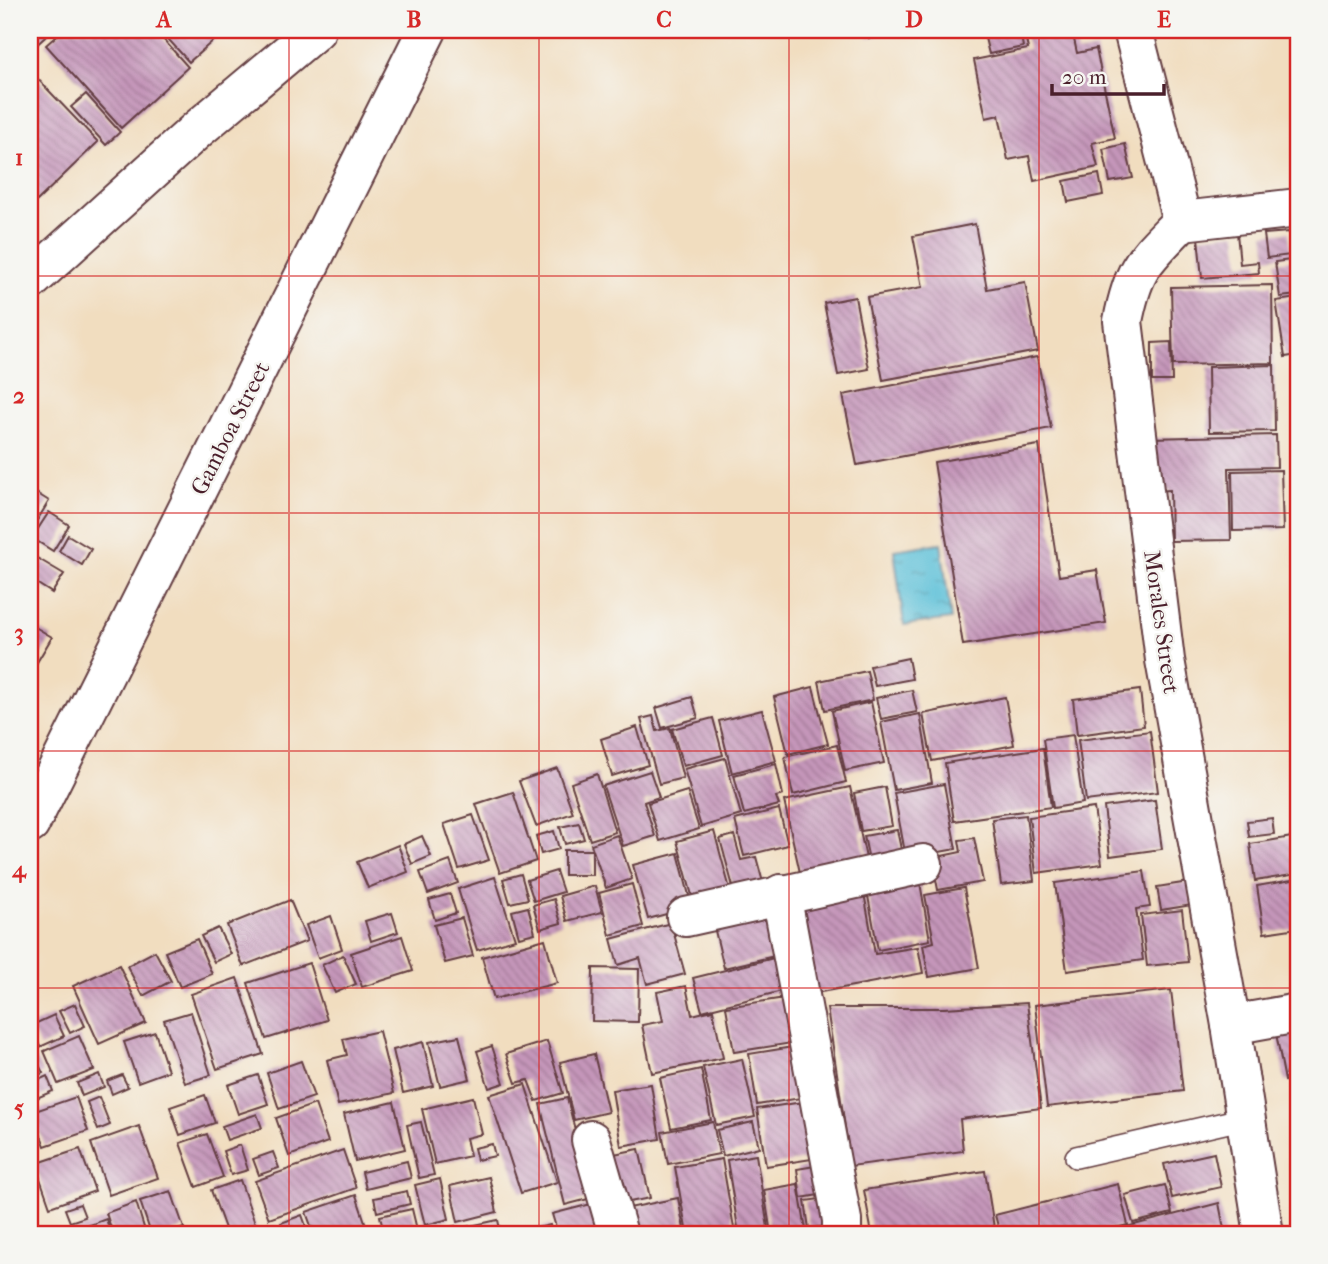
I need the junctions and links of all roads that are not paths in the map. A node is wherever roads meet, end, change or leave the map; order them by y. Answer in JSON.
{"nodes":[{"id":1,"x":316,"y":30,"type":"edge"},
{"id":2,"x":427,"y":30,"type":"edge"},
{"id":3,"x":1133,"y":30,"type":"edge"},
{"id":4,"x":1298,"y":208,"type":"edge"},
{"id":5,"x":1182,"y":221,"type":"junction"},
{"id":6,"x":30,"y":281,"type":"edge"},
{"id":7,"x":30,"y":824,"type":"edge"},
{"id":8,"x":923,"y":864,"type":"dead end"},
{"id":9,"x":781,"y":894,"type":"junction"},
{"id":10,"x":686,"y":917,"type":"dead end"},
{"id":11,"x":1298,"y":1013,"type":"edge"},
{"id":12,"x":1231,"y":1025,"type":"junction"},
{"id":13,"x":1247,"y":1118,"type":"junction"},
{"id":14,"x":591,"y":1140,"type":"dead end"},
{"id":15,"x":1076,"y":1157,"type":"dead end"},
{"id":16,"x":618,"y":1234,"type":"edge"},
{"id":17,"x":842,"y":1234,"type":"edge"},
{"id":18,"x":1264,"y":1234,"type":"edge"}],
"edges":[{"from":1,"to":6,"type":"street"},
{"from":2,"to":7,"type":"street","name":"Gamboa Street"},
{"from":3,"to":5,"type":"street"},
{"from":4,"to":5,"type":"street"},
{"from":5,"to":12,"type":"street","name":"Morales Street"},
{"from":8,"to":9,"type":"street"},
{"from":9,"to":10,"type":"street"},
{"from":9,"to":17,"type":"street"},
{"from":11,"to":12,"type":"street"},
{"from":12,"to":13,"type":"street","name":"Morales Street"},
{"from":13,"to":15,"type":"lane"},
{"from":13,"to":18,"type":"street","name":"Morales Street"},
{"from":14,"to":16,"type":"street"}]}
